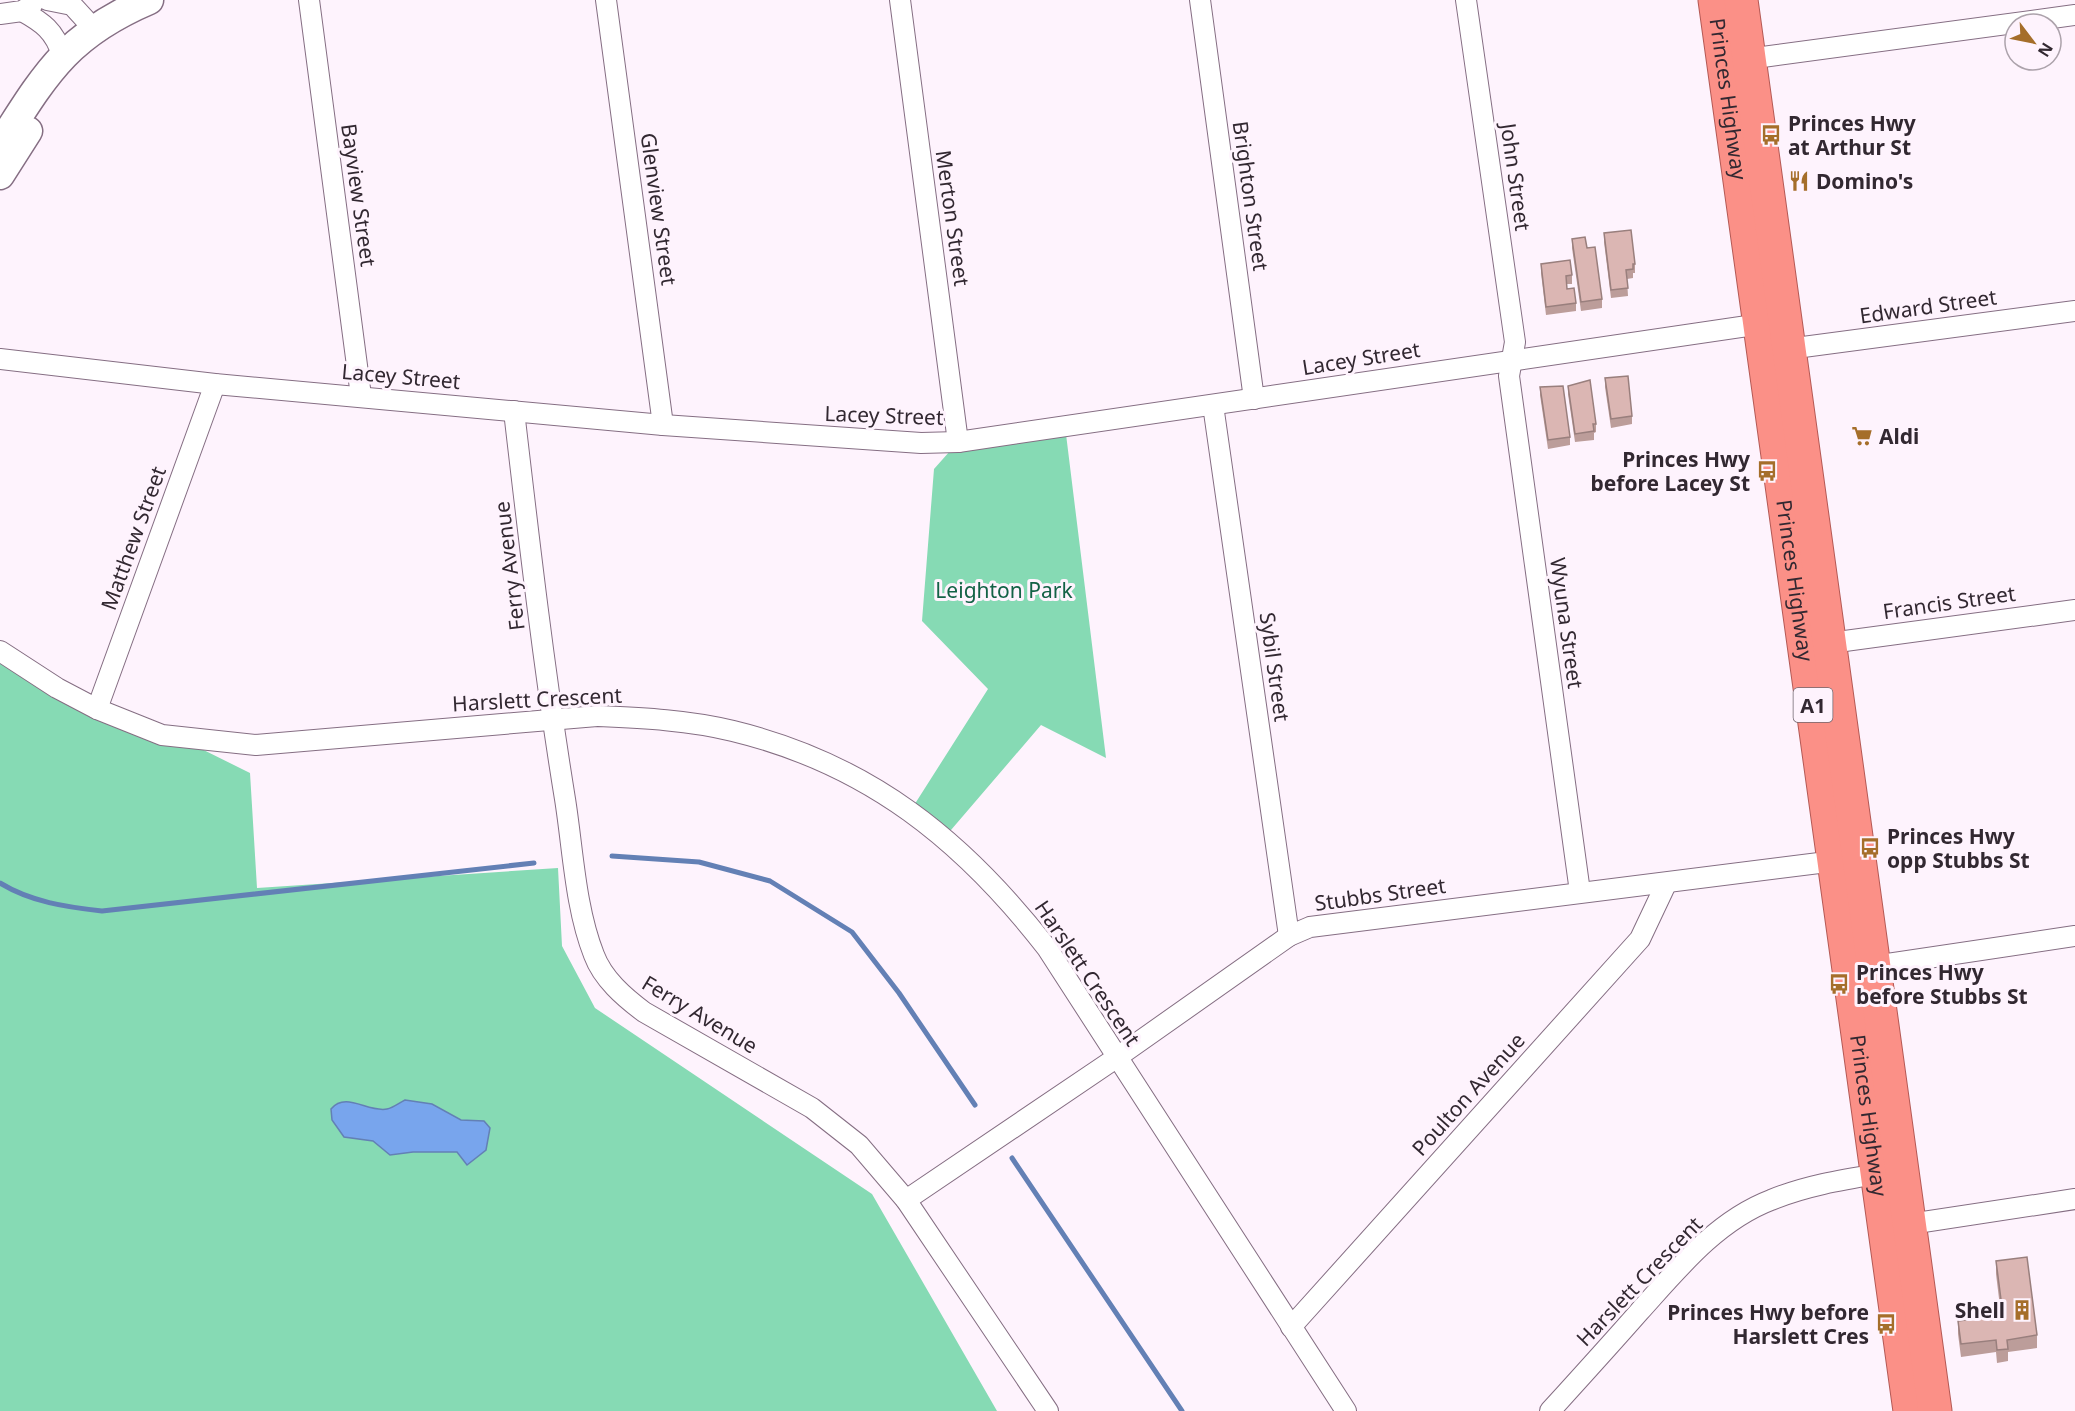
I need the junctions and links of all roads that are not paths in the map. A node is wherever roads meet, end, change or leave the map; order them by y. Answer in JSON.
{"nodes":[{"id":1,"x":45,"y":0,"type":"edge"},
{"id":2,"x":149,"y":0,"type":"edge"},
{"id":3,"x":309,"y":0,"type":"edge"},
{"id":4,"x":606,"y":0,"type":"edge"},
{"id":5,"x":900,"y":0,"type":"edge"},
{"id":6,"x":1200,"y":0,"type":"edge"},
{"id":7,"x":1466,"y":0,"type":"edge"},
{"id":8,"x":1715,"y":0,"type":"edge"},
{"id":9,"x":1741,"y":0,"type":"edge"},
{"id":10,"x":22,"y":10,"type":"junction"},
{"id":11,"x":0,"y":14,"type":"edge"},
{"id":12,"x":2075,"y":15,"type":"edge"},
{"id":13,"x":94,"y":29,"type":"junction"},
{"id":14,"x":62,"y":55,"type":"junction"},
{"id":15,"x":1748,"y":59,"type":"junction"},
{"id":16,"x":0,"y":145,"type":"edge"},
{"id":17,"x":0,"y":175,"type":"edge"},
{"id":18,"x":2075,"y":311,"type":"edge"},
{"id":19,"x":1761,"y":324,"type":"junction"},
{"id":20,"x":1788,"y":349,"type":"junction"},
{"id":21,"x":0,"y":359,"type":"edge"},
{"id":22,"x":1511,"y":360,"type":"junction"},
{"id":23,"x":215,"y":384,"type":"junction"},
{"id":24,"x":361,"y":396,"type":"junction"},
{"id":25,"x":1254,"y":399,"type":"junction"},
{"id":26,"x":1213,"y":405,"type":"junction"},
{"id":27,"x":514,"y":411,"type":"junction"},
{"id":28,"x":663,"y":425,"type":"junction"},
{"id":29,"x":958,"y":442,"type":"junction"},
{"id":30,"x":2075,"y":610,"type":"edge"},
{"id":31,"x":1830,"y":643,"type":"junction"},
{"id":32,"x":0,"y":651,"type":"edge"},
{"id":33,"x":97,"y":709,"type":"junction"},
{"id":34,"x":552,"y":720,"type":"junction"},
{"id":35,"x":1835,"y":861,"type":"junction"},
{"id":36,"x":1666,"y":884,"type":"junction"},
{"id":37,"x":1580,"y":892,"type":"junction"},
{"id":38,"x":1289,"y":936,"type":"junction"},
{"id":39,"x":2075,"y":936,"type":"edge"},
{"id":40,"x":1874,"y":966,"type":"junction"},
{"id":41,"x":1116,"y":1058,"type":"junction"},
{"id":42,"x":1877,"y":1174,"type":"junction"},
{"id":43,"x":2075,"y":1199,"type":"edge"},
{"id":44,"x":906,"y":1200,"type":"junction"},
{"id":45,"x":1910,"y":1224,"type":"junction"},
{"id":46,"x":1291,"y":1328,"type":"junction"},
{"id":47,"x":1048,"y":1411,"type":"edge"},
{"id":48,"x":1346,"y":1411,"type":"edge"},
{"id":49,"x":1550,"y":1411,"type":"edge"},
{"id":50,"x":1910,"y":1411,"type":"edge"},
{"id":51,"x":1935,"y":1411,"type":"edge"}],
"edges":[{"from":1,"to":10,"type":"street"},
{"from":1,"to":13,"type":"street"},
{"from":2,"to":13,"type":"main road"},
{"from":3,"to":24,"type":"street","name":"Bayview Street"},
{"from":4,"to":28,"type":"street","name":"Glenview Street"},
{"from":5,"to":29,"type":"street","name":"Merton Street"},
{"from":6,"to":25,"type":"street","name":"Brighton Street"},
{"from":7,"to":22,"type":"street","name":"John Street"},
{"from":8,"to":19,"type":"highway","name":"Princes Highway","number":"A1"},
{"from":9,"to":15,"type":"highway","name":"Princes Highway","number":"A1"},
{"from":10,"to":11,"type":"street"},
{"from":10,"to":14,"type":"street"},
{"from":12,"to":15,"type":"street"},
{"from":13,"to":14,"type":"main road"},
{"from":13,"to":17,"type":"main road"},
{"from":14,"to":16,"type":"main road"},
{"from":15,"to":20,"type":"highway","name":"Princes Highway","number":"A1"},
{"from":18,"to":20,"type":"street","name":"Edward Street"},
{"from":19,"to":22,"type":"street","name":"Lacey Street"},
{"from":19,"to":35,"type":"highway","name":"Princes Highway","number":"A1"},
{"from":20,"to":31,"type":"highway","name":"Princes Highway","number":"A1"},
{"from":21,"to":23,"type":"street","name":"Lacey Street"},
{"from":22,"to":25,"type":"street","name":"Lacey Street"},
{"from":22,"to":37,"type":"street","name":"Wyuna Street"},
{"from":23,"to":24,"type":"street","name":"Lacey Street"},
{"from":23,"to":33,"type":"street","name":"Matthew Street"},
{"from":24,"to":27,"type":"street","name":"Lacey Street"},
{"from":25,"to":26,"type":"street","name":"Lacey Street"},
{"from":26,"to":29,"type":"street","name":"Lacey Street"},
{"from":26,"to":38,"type":"street","name":"Sybil Street"},
{"from":27,"to":28,"type":"street","name":"Lacey Street"},
{"from":27,"to":34,"type":"street","name":"Ferry Avenue"},
{"from":28,"to":29,"type":"street","name":"Lacey Street"},
{"from":30,"to":31,"type":"street","name":"Francis Street"},
{"from":31,"to":40,"type":"highway","name":"Princes Highway","number":"A1"},
{"from":32,"to":33,"type":"street","name":"Harslett Crescent"},
{"from":33,"to":34,"type":"street","name":"Harslett Crescent"},
{"from":34,"to":41,"type":"street","name":"Harslett Crescent"},
{"from":34,"to":44,"type":"street","name":"Ferry Avenue"},
{"from":35,"to":36,"type":"street","name":"Stubbs Street"},
{"from":35,"to":42,"type":"highway","name":"Princes Highway","number":"A1"},
{"from":36,"to":37,"type":"street","name":"Stubbs Street"},
{"from":36,"to":46,"type":"street","name":"Poulton Avenue"},
{"from":37,"to":38,"type":"street","name":"Stubbs Street"},
{"from":38,"to":41,"type":"street","name":"Stubbs Street"},
{"from":39,"to":40,"type":"street"},
{"from":40,"to":45,"type":"highway","name":"Princes Highway","number":"A1"},
{"from":41,"to":44,"type":"street","name":"Stubbs Street"},
{"from":41,"to":46,"type":"street","name":"Harslett Crescent"},
{"from":42,"to":49,"type":"street","name":"Harslett Crescent"},
{"from":42,"to":50,"type":"highway","name":"Princes Highway","number":"A1"},
{"from":43,"to":45,"type":"street"},
{"from":44,"to":47,"type":"street","name":"Ferry Avenue"},
{"from":45,"to":51,"type":"highway","name":"Princes Highway","number":"A1"},
{"from":46,"to":48,"type":"street","name":"Harslett Crescent"}]}
